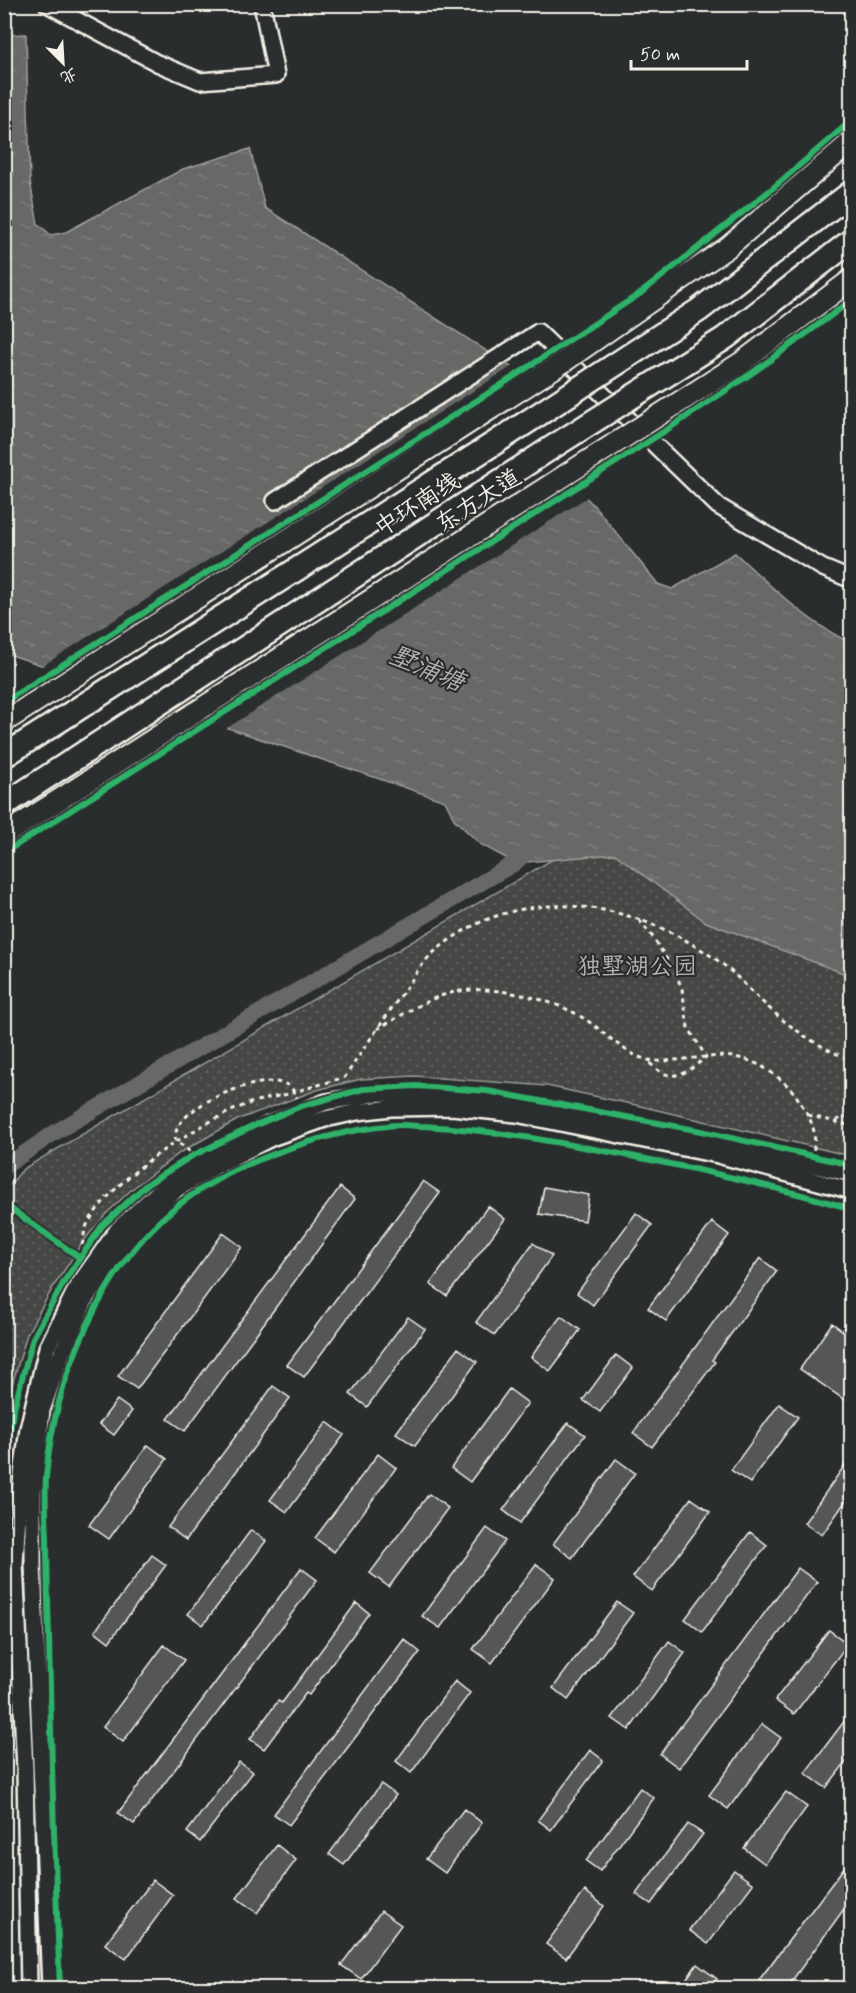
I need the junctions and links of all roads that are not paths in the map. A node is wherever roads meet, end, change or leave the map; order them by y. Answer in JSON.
{"nodes":[{"id":1,"x":47,"y":4,"type":"edge"},
{"id":2,"x":262,"y":4,"type":"edge"},
{"id":3,"x":852,"y":141,"type":"edge"},
{"id":4,"x":852,"y":192,"type":"edge"},
{"id":5,"x":852,"y":240,"type":"edge"},
{"id":6,"x":852,"y":279,"type":"edge"},
{"id":7,"x":275,"y":501,"type":"dead end"},
{"id":8,"x":852,"y":580,"type":"edge"},
{"id":9,"x":4,"y":722,"type":"edge"},
{"id":10,"x":4,"y":756,"type":"edge"},
{"id":11,"x":4,"y":805,"type":"edge"},
{"id":12,"x":4,"y":835,"type":"edge"},
{"id":13,"x":852,"y":1174,"type":"edge"},
{"id":14,"x":852,"y":1191,"type":"edge"},
{"id":15,"x":11,"y":1605,"type":"edge"},
{"id":16,"x":29,"y":1989,"type":"edge"},
{"id":17,"x":50,"y":1989,"type":"edge"}],
"edges":[{"from":1,"to":2,"type":"street"},
{"from":3,"to":9,"type":"main road","bridge":true},
{"from":4,"to":10,"type":"highway","name":"中环南线","bridge":true},
{"from":5,"to":11,"type":"highway","name":"中环南线","bridge":true},
{"from":6,"to":12,"type":"main road","name":"东方大道","bridge":true},
{"from":7,"to":8,"type":"street"},
{"from":13,"to":15,"type":"street"},
{"from":14,"to":17,"type":"street"},
{"from":15,"to":16,"type":"street"}]}
